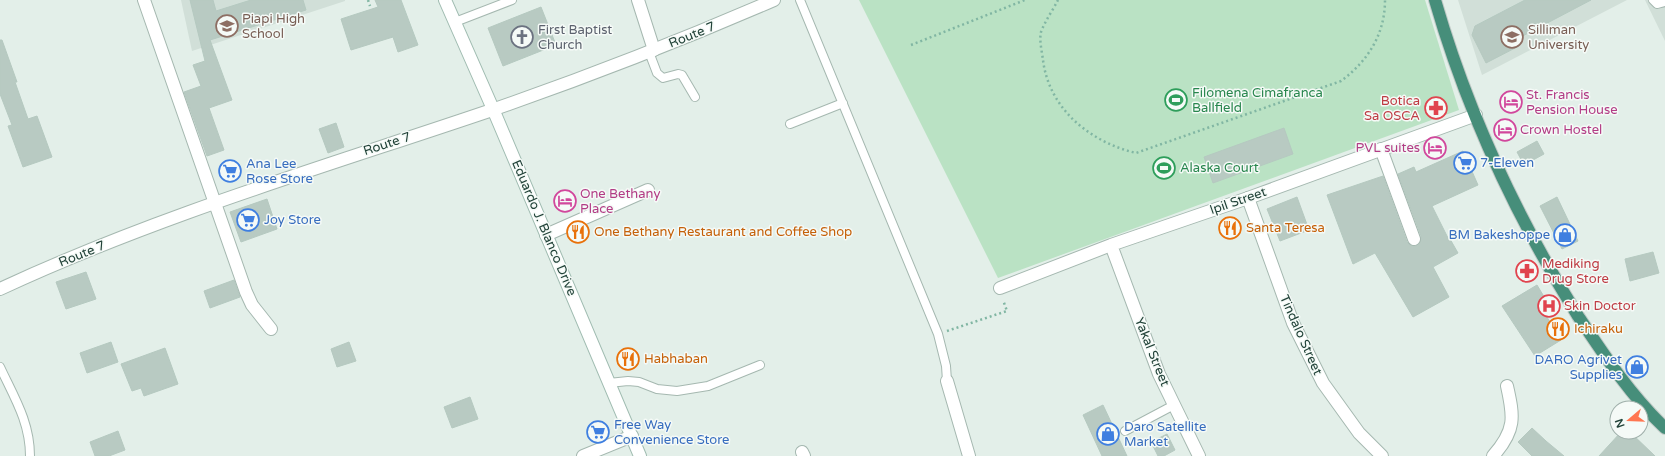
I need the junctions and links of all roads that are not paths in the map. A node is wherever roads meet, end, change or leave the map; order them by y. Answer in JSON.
{"nodes":[{"id":1,"x":144,"y":0,"type":"edge"},
{"id":2,"x":445,"y":0,"type":"edge"},
{"id":3,"x":512,"y":0,"type":"edge"},
{"id":4,"x":638,"y":0,"type":"edge"},
{"id":5,"x":774,"y":0,"type":"edge"},
{"id":6,"x":800,"y":0,"type":"edge"},
{"id":7,"x":1435,"y":0,"type":"edge"},
{"id":8,"x":1653,"y":0,"type":"edge"},
{"id":9,"x":1665,"y":2,"type":"edge"},
{"id":10,"x":455,"y":22,"type":"junction"},
{"id":11,"x":652,"y":51,"type":"junction"},
{"id":12,"x":695,"y":97,"type":"dead end"},
{"id":13,"x":844,"y":103,"type":"junction"},
{"id":14,"x":493,"y":109,"type":"junction"},
{"id":15,"x":1476,"y":115,"type":"junction"},
{"id":16,"x":790,"y":124,"type":"dead end"},
{"id":17,"x":1381,"y":149,"type":"junction"},
{"id":18,"x":648,"y":190,"type":"dead end"},
{"id":19,"x":1248,"y":198,"type":"junction"},
{"id":20,"x":215,"y":202,"type":"junction"},
{"id":21,"x":546,"y":234,"type":"junction"},
{"id":22,"x":1414,"y":239,"type":"dead end"},
{"id":23,"x":1111,"y":245,"type":"junction"},
{"id":24,"x":1000,"y":288,"type":"road end"},
{"id":25,"x":0,"y":289,"type":"edge"},
{"id":26,"x":272,"y":330,"type":"dead end"},
{"id":27,"x":760,"y":364,"type":"dead end"},
{"id":28,"x":0,"y":367,"type":"edge"},
{"id":29,"x":947,"y":381,"type":"joint"},
{"id":30,"x":609,"y":383,"type":"junction"},
{"id":31,"x":1507,"y":386,"type":"dead end"},
{"id":32,"x":1174,"y":405,"type":"junction"},
{"id":33,"x":1665,"y":428,"type":"edge"},
{"id":34,"x":1125,"y":431,"type":"dead end"},
{"id":35,"x":632,"y":436,"type":"junction"},
{"id":36,"x":1196,"y":455,"type":"edge"},
{"id":37,"x":30,"y":456,"type":"edge"},
{"id":38,"x":583,"y":456,"type":"edge"},
{"id":39,"x":640,"y":456,"type":"edge"},
{"id":40,"x":969,"y":456,"type":"edge"},
{"id":41,"x":1382,"y":456,"type":"edge"},
{"id":42,"x":1493,"y":456,"type":"edge"}],
"edges":[{"from":1,"to":20,"type":"street"},
{"from":2,"to":10,"type":"street","name":"Eduardo J. Blanco Drive"},
{"from":3,"to":10,"type":"lane"},
{"from":4,"to":11,"type":"street"},
{"from":5,"to":11,"type":"street","name":"Route 7"},
{"from":6,"to":13,"type":"lane"},
{"from":7,"to":15,"type":"highway"},
{"from":8,"to":9,"type":"lane"},
{"from":10,"to":14,"type":"street","name":"Eduardo J. Blanco Drive"},
{"from":11,"to":12,"type":"lane"},
{"from":11,"to":14,"type":"street","name":"Route 7"},
{"from":13,"to":16,"type":"lane"},
{"from":13,"to":29,"type":"lane"},
{"from":14,"to":20,"type":"street","name":"Route 7"},
{"from":14,"to":21,"type":"street","name":"Eduardo J. Blanco Drive"},
{"from":15,"to":17,"type":"street","name":"Ipil Street"},
{"from":15,"to":33,"type":"highway"},
{"from":17,"to":19,"type":"street","name":"Ipil Street"},
{"from":17,"to":22,"type":"street"},
{"from":18,"to":21,"type":"street"},
{"from":19,"to":23,"type":"street","name":"Ipil Street"},
{"from":19,"to":41,"type":"street","name":"Tindalo Street"},
{"from":20,"to":25,"type":"street","name":"Route 7"},
{"from":20,"to":26,"type":"street"},
{"from":21,"to":30,"type":"street","name":"Eduardo J. Blanco Drive"},
{"from":23,"to":24,"type":"street","name":"Ipil Street"},
{"from":23,"to":32,"type":"street","name":"Yakal Street"},
{"from":27,"to":30,"type":"lane"},
{"from":28,"to":37,"type":"lane"},
{"from":29,"to":40,"type":"street"},
{"from":30,"to":35,"type":"street","name":"Eduardo J. Blanco Drive"},
{"from":31,"to":42,"type":"street"},
{"from":32,"to":34,"type":"lane"},
{"from":32,"to":36,"type":"street","name":"Yakal Street"},
{"from":35,"to":38,"type":"street"},
{"from":35,"to":39,"type":"street","name":"Eduardo J. Blanco Drive"}]}
